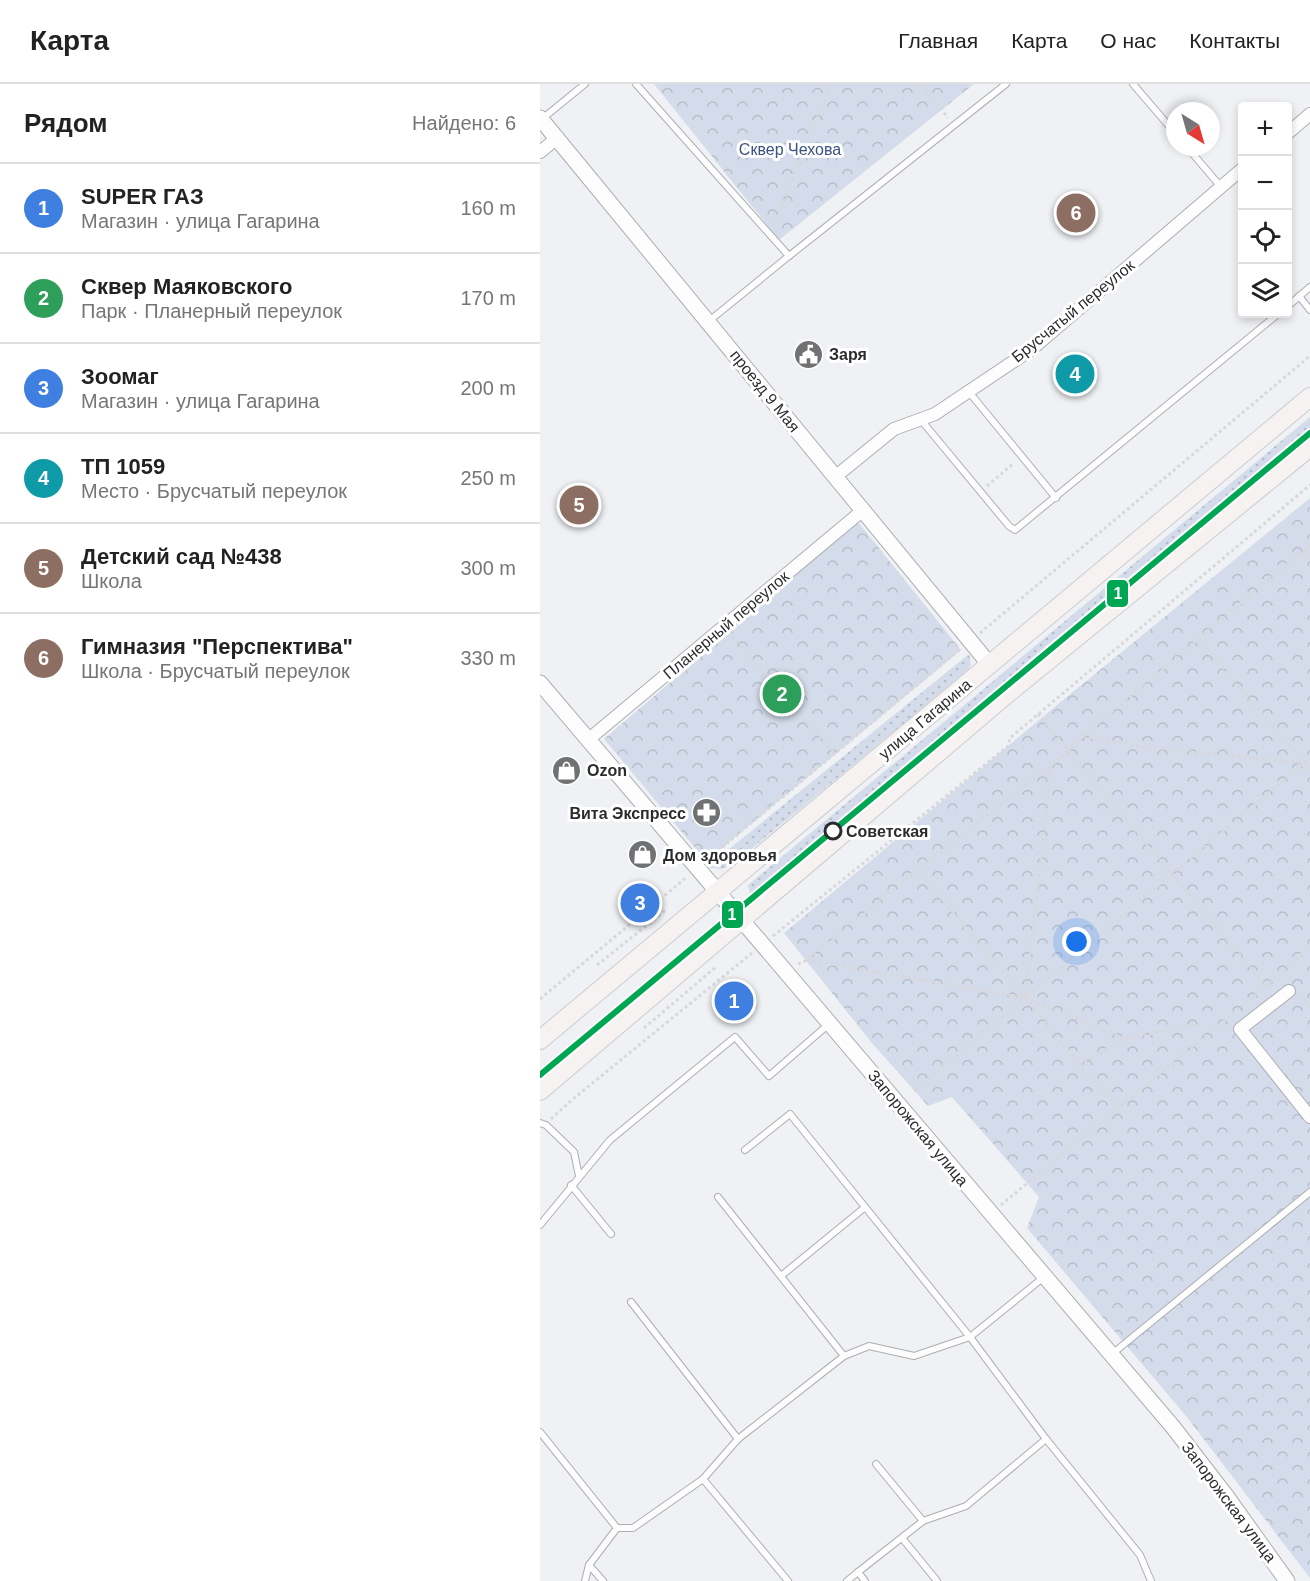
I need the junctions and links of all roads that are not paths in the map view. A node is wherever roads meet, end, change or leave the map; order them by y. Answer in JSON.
{"nodes":[{"id":1,"x":585,"y":84,"type":"edge"},
{"id":2,"x":636,"y":84,"type":"edge"},
{"id":3,"x":1006,"y":84,"type":"edge"},
{"id":4,"x":1133,"y":84,"type":"edge"},
{"id":5,"x":1310,"y":114,"type":"edge"},
{"id":6,"x":541,"y":119,"type":"edge"},
{"id":7,"x":1166,"y":122,"type":"edge"},
{"id":8,"x":1292,"y":128,"type":"edge"},
{"id":9,"x":557,"y":138,"type":"junction"},
{"id":10,"x":540,"y":152,"type":"edge"},
{"id":11,"x":1195,"y":156,"type":"edge"},
{"id":12,"x":1238,"y":173,"type":"edge"},
{"id":13,"x":1221,"y":187,"type":"junction"},
{"id":14,"x":789,"y":256,"type":"junction"},
{"id":15,"x":1310,"y":287,"type":"edge"},
{"id":16,"x":1299,"y":296,"type":"junction"},
{"id":17,"x":1292,"y":302,"type":"edge"},
{"id":18,"x":1310,"y":310,"type":"edge"},
{"id":19,"x":1273,"y":318,"type":"edge"},
{"id":20,"x":709,"y":321,"type":"junction"},
{"id":21,"x":969,"y":391,"type":"junction"},
{"id":22,"x":1310,"y":397,"type":"edge"},
{"id":23,"x":921,"y":419,"type":"junction"},
{"id":24,"x":1310,"y":447,"type":"edge"},
{"id":25,"x":835,"y":477,"type":"junction"},
{"id":26,"x":1056,"y":498,"type":"junction"},
{"id":27,"x":862,"y":511,"type":"junction"},
{"id":28,"x":990,"y":665,"type":"junction"},
{"id":29,"x":540,"y":683,"type":"edge"},
{"id":30,"x":589,"y":739,"type":"junction"},
{"id":31,"x":718,"y":893,"type":"junction"},
{"id":32,"x":742,"y":920,"type":"junction"},
{"id":33,"x":1289,"y":991,"type":"road end"},
{"id":34,"x":829,"y":1023,"type":"junction"},
{"id":35,"x":540,"y":1040,"type":"edge"},
{"id":36,"x":540,"y":1091,"type":"edge"},
{"id":37,"x":1310,"y":1117,"type":"edge"},
{"id":38,"x":543,"y":1124,"type":"edge"},
{"id":39,"x":746,"y":1150,"type":"dead end"},
{"id":40,"x":579,"y":1176,"type":"junction"},
{"id":41,"x":572,"y":1185,"type":"junction"},
{"id":42,"x":1310,"y":1192,"type":"edge"},
{"id":43,"x":718,"y":1197,"type":"dead end"},
{"id":44,"x":864,"y":1208,"type":"junction"},
{"id":45,"x":540,"y":1225,"type":"edge"},
{"id":46,"x":611,"y":1234,"type":"dead end"},
{"id":47,"x":781,"y":1276,"type":"junction"},
{"id":48,"x":1045,"y":1277,"type":"junction"},
{"id":49,"x":631,"y":1302,"type":"dead end"},
{"id":50,"x":970,"y":1337,"type":"junction"},
{"id":51,"x":1112,"y":1354,"type":"junction"},
{"id":52,"x":844,"y":1356,"type":"junction"},
{"id":53,"x":540,"y":1432,"type":"edge"},
{"id":54,"x":738,"y":1439,"type":"junction"},
{"id":55,"x":1046,"y":1439,"type":"junction"},
{"id":56,"x":876,"y":1464,"type":"dead end"},
{"id":57,"x":703,"y":1479,"type":"junction"},
{"id":58,"x":923,"y":1521,"type":"junction"},
{"id":59,"x":617,"y":1528,"type":"junction"},
{"id":60,"x":902,"y":1538,"type":"junction"},
{"id":61,"x":589,"y":1565,"type":"junction"},
{"id":62,"x":858,"y":1572,"type":"junction"},
{"id":63,"x":585,"y":1581,"type":"edge"},
{"id":64,"x":603,"y":1581,"type":"edge"},
{"id":65,"x":788,"y":1581,"type":"edge"},
{"id":66,"x":847,"y":1581,"type":"edge"},
{"id":67,"x":865,"y":1581,"type":"edge"},
{"id":68,"x":937,"y":1581,"type":"edge"},
{"id":69,"x":1151,"y":1581,"type":"edge"},
{"id":70,"x":1287,"y":1581,"type":"edge"}],
"edges":[{"from":1,"to":6,"type":"lane"},
{"from":2,"to":14,"type":"lane"},
{"from":3,"to":14,"type":"lane"},
{"from":4,"to":7,"type":"lane"},
{"from":5,"to":8,"type":"street"},
{"from":6,"to":9,"type":"street","name":"проезд 9 Мая"},
{"from":9,"to":10,"type":"street"},
{"from":9,"to":20,"type":"street","name":"проезд 9 Мая"},
{"from":11,"to":13,"type":"lane"},
{"from":12,"to":13,"type":"street","name":"Брусчатый переулок"},
{"from":13,"to":21,"type":"street","name":"Брусчатый переулок"},
{"from":14,"to":20,"type":"lane"},
{"from":15,"to":16,"type":"lane"},
{"from":16,"to":17,"type":"lane"},
{"from":16,"to":18,"type":"lane"},
{"from":19,"to":26,"type":"lane"},
{"from":20,"to":25,"type":"street","name":"проезд 9 Мая"},
{"from":21,"to":23,"type":"street","name":"Брусчатый переулок"},
{"from":21,"to":26,"type":"lane"},
{"from":22,"to":28,"type":"main road","name":"улица Гагарина"},
{"from":23,"to":25,"type":"street","name":"Брусчатый переулок"},
{"from":23,"to":26,"type":"lane"},
{"from":24,"to":32,"type":"main road","name":"улица Гагарина"},
{"from":25,"to":27,"type":"street","name":"проезд 9 Мая"},
{"from":27,"to":28,"type":"street","name":"проезд 9 Мая"},
{"from":27,"to":30,"type":"street","name":"Планерный переулок"},
{"from":28,"to":31,"type":"main road","name":"улица Гагарина"},
{"from":29,"to":30,"type":"street","name":"Запорожская улица"},
{"from":30,"to":31,"type":"street","name":"Запорожская улица"},
{"from":31,"to":32,"type":"street","name":"Запорожская улица"},
{"from":31,"to":35,"type":"main road","name":"улица Гагарина"},
{"from":32,"to":34,"type":"street","name":"Запорожская улица"},
{"from":32,"to":36,"type":"main road","name":"улица Гагарина"},
{"from":33,"to":37,"type":"street"},
{"from":34,"to":40,"type":"lane"},
{"from":34,"to":48,"type":"street","name":"Запорожская улица"},
{"from":38,"to":40,"type":"lane"},
{"from":39,"to":44,"type":"lane"},
{"from":40,"to":41,"type":"lane"},
{"from":41,"to":45,"type":"lane"},
{"from":41,"to":46,"type":"lane"},
{"from":42,"to":51,"type":"lane"},
{"from":43,"to":47,"type":"lane"},
{"from":44,"to":47,"type":"lane"},
{"from":44,"to":50,"type":"lane"},
{"from":47,"to":52,"type":"lane"},
{"from":48,"to":50,"type":"lane"},
{"from":48,"to":51,"type":"street","name":"Запорожская улица"},
{"from":49,"to":54,"type":"lane"},
{"from":50,"to":52,"type":"lane"},
{"from":50,"to":55,"type":"lane"},
{"from":51,"to":70,"type":"street","name":"Запорожская улица"},
{"from":52,"to":54,"type":"lane"},
{"from":53,"to":59,"type":"lane"},
{"from":54,"to":57,"type":"lane"},
{"from":55,"to":58,"type":"lane"},
{"from":55,"to":69,"type":"lane"},
{"from":56,"to":58,"type":"lane"},
{"from":57,"to":59,"type":"lane"},
{"from":57,"to":65,"type":"lane"},
{"from":58,"to":60,"type":"lane"},
{"from":59,"to":61,"type":"lane"},
{"from":60,"to":62,"type":"lane"},
{"from":60,"to":68,"type":"lane"},
{"from":61,"to":63,"type":"lane"},
{"from":61,"to":64,"type":"lane"},
{"from":62,"to":66,"type":"lane"},
{"from":62,"to":67,"type":"lane"}]}
